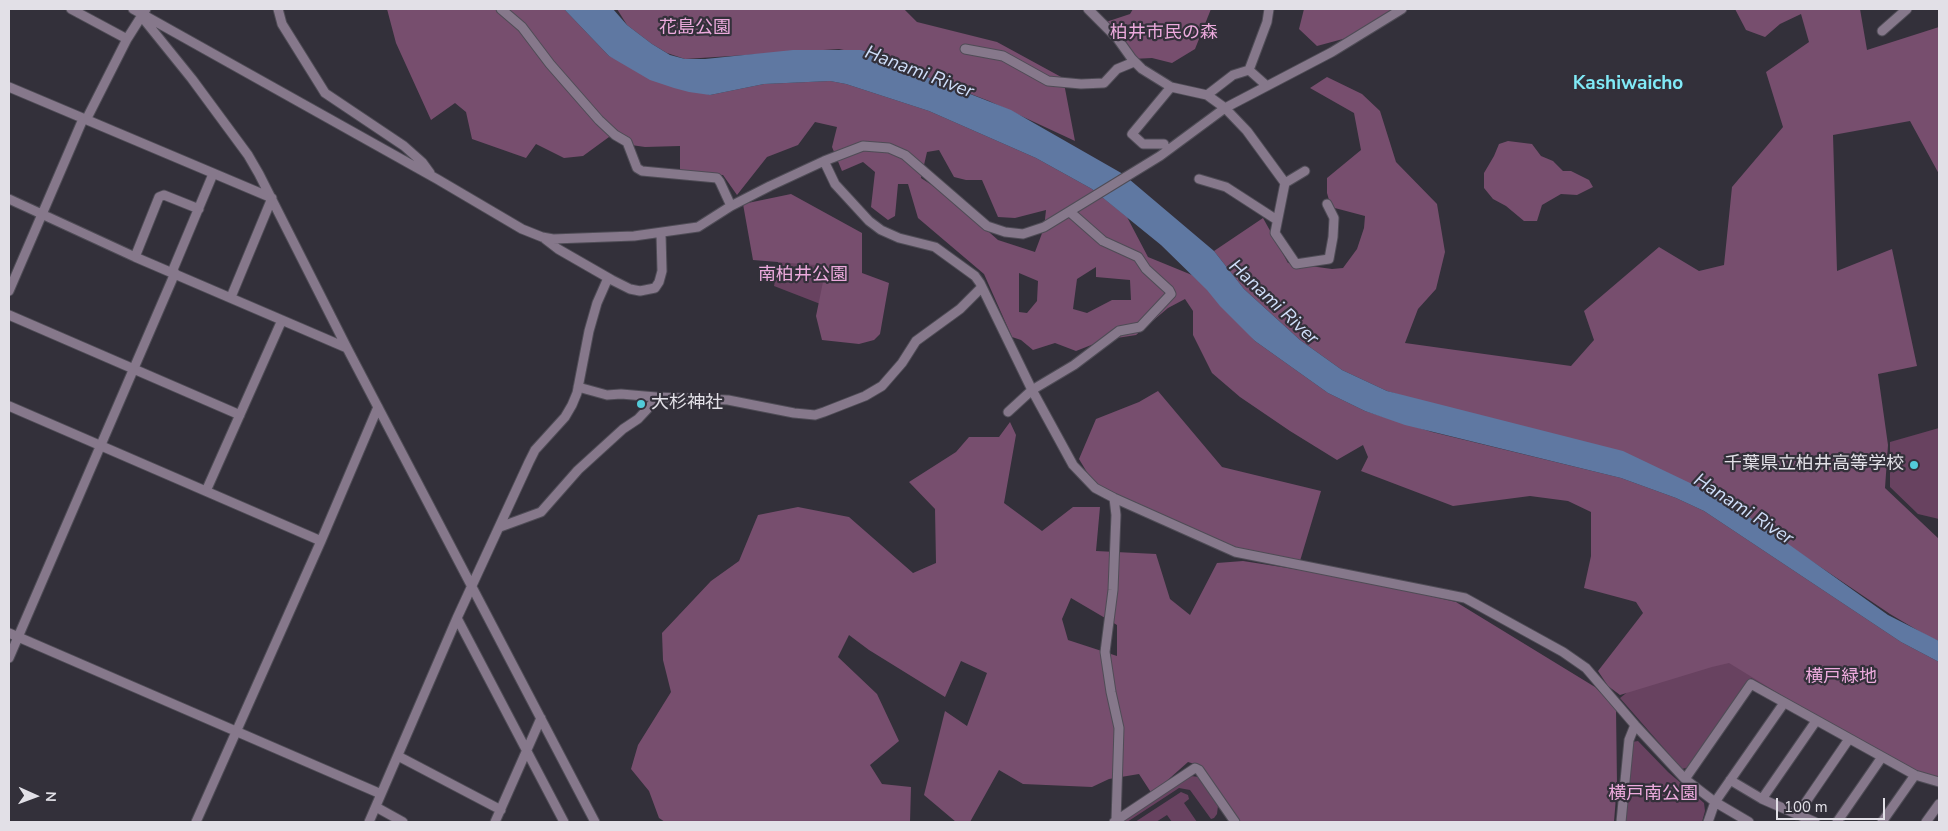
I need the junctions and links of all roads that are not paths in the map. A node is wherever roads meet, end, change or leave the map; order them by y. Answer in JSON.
{"nodes":[{"id":1,"x":71,"y":9,"type":"edge"},
{"id":2,"x":132,"y":9,"type":"edge"},
{"id":3,"x":278,"y":9,"type":"edge"},
{"id":4,"x":501,"y":9,"type":"edge"},
{"id":5,"x":1088,"y":9,"type":"edge"},
{"id":6,"x":1269,"y":9,"type":"edge"},
{"id":7,"x":1402,"y":9,"type":"edge"},
{"id":8,"x":1907,"y":9,"type":"edge"},
{"id":9,"x":143,"y":12,"type":"edge"},
{"id":10,"x":1882,"y":31,"type":"dead end"},
{"id":11,"x":127,"y":38,"type":"junction"},
{"id":12,"x":965,"y":48,"type":"dead end"},
{"id":13,"x":1134,"y":62,"type":"junction"},
{"id":14,"x":1250,"y":70,"type":"junction"},
{"id":15,"x":1267,"y":86,"type":"junction"},
{"id":16,"x":1171,"y":87,"type":"junction"},
{"id":17,"x":9,"y":88,"type":"edge"},
{"id":18,"x":1207,"y":95,"type":"junction"},
{"id":19,"x":1225,"y":108,"type":"junction"},
{"id":20,"x":85,"y":120,"type":"junction"},
{"id":21,"x":1164,"y":144,"type":"dead end"},
{"id":22,"x":824,"y":161,"type":"junction"},
{"id":23,"x":1306,"y":171,"type":"dead end"},
{"id":24,"x":214,"y":174,"type":"junction"},
{"id":25,"x":432,"y":176,"type":"junction"},
{"id":26,"x":1199,"y":179,"type":"dead end"},
{"id":27,"x":1286,"y":183,"type":"junction"},
{"id":28,"x":272,"y":198,"type":"junction"},
{"id":29,"x":9,"y":199,"type":"edge"},
{"id":30,"x":1327,"y":204,"type":"dead end"},
{"id":31,"x":731,"y":206,"type":"junction"},
{"id":32,"x":199,"y":210,"type":"junction"},
{"id":33,"x":1073,"y":210,"type":"junction"},
{"id":34,"x":41,"y":213,"type":"junction"},
{"id":35,"x":1277,"y":220,"type":"junction"},
{"id":36,"x":661,"y":234,"type":"junction"},
{"id":37,"x":542,"y":237,"type":"junction"},
{"id":38,"x":135,"y":257,"type":"junction"},
{"id":39,"x":174,"y":273,"type":"junction"},
{"id":40,"x":608,"y":278,"type":"junction"},
{"id":41,"x":982,"y":287,"type":"junction"},
{"id":42,"x":9,"y":291,"type":"edge"},
{"id":43,"x":230,"y":298,"type":"junction"},
{"id":44,"x":9,"y":315,"type":"edge"},
{"id":45,"x":282,"y":320,"type":"junction"},
{"id":46,"x":347,"y":348,"type":"junction"},
{"id":47,"x":134,"y":369,"type":"junction"},
{"id":48,"x":578,"y":387,"type":"junction"},
{"id":49,"x":1032,"y":390,"type":"junction"},
{"id":50,"x":656,"y":397,"type":"junction"},
{"id":51,"x":9,"y":406,"type":"edge"},
{"id":52,"x":378,"y":407,"type":"junction"},
{"id":53,"x":1008,"y":412,"type":"dead end"},
{"id":54,"x":240,"y":415,"type":"junction"},
{"id":55,"x":101,"y":446,"type":"junction"},
{"id":56,"x":206,"y":491,"type":"junction"},
{"id":57,"x":1114,"y":498,"type":"junction"},
{"id":58,"x":500,"y":527,"type":"junction"},
{"id":59,"x":321,"y":541,"type":"junction"},
{"id":60,"x":472,"y":586,"type":"junction"},
{"id":61,"x":457,"y":618,"type":"junction"},
{"id":62,"x":13,"y":635,"type":"edge"},
{"id":63,"x":9,"y":658,"type":"edge"},
{"id":64,"x":1784,"y":703,"type":"junction"},
{"id":65,"x":541,"y":718,"type":"junction"},
{"id":66,"x":1816,"y":721,"type":"junction"},
{"id":67,"x":1635,"y":725,"type":"junction"},
{"id":68,"x":235,"y":731,"type":"junction"},
{"id":69,"x":1849,"y":739,"type":"junction"},
{"id":70,"x":526,"y":749,"type":"junction"},
{"id":71,"x":398,"y":756,"type":"junction"},
{"id":72,"x":1882,"y":758,"type":"junction"},
{"id":73,"x":1915,"y":775,"type":"junction"},
{"id":74,"x":1685,"y":779,"type":"junction"},
{"id":75,"x":1730,"y":780,"type":"junction"},
{"id":76,"x":1939,"y":782,"type":"edge"},
{"id":77,"x":381,"y":794,"type":"junction"},
{"id":78,"x":1762,"y":799,"type":"junction"},
{"id":79,"x":1715,"y":802,"type":"junction"},
{"id":80,"x":1939,"y":804,"type":"edge"},
{"id":81,"x":376,"y":807,"type":"junction"},
{"id":82,"x":501,"y":810,"type":"junction"},
{"id":83,"x":1797,"y":814,"type":"junction"},
{"id":84,"x":196,"y":822,"type":"edge"},
{"id":85,"x":369,"y":822,"type":"edge"},
{"id":86,"x":403,"y":822,"type":"edge"},
{"id":87,"x":496,"y":822,"type":"edge"},
{"id":88,"x":564,"y":822,"type":"edge"},
{"id":89,"x":595,"y":822,"type":"edge"},
{"id":90,"x":1115,"y":822,"type":"edge"},
{"id":91,"x":1235,"y":822,"type":"edge"},
{"id":92,"x":1621,"y":822,"type":"edge"},
{"id":93,"x":1708,"y":822,"type":"edge"},
{"id":94,"x":1749,"y":822,"type":"edge"},
{"id":95,"x":1815,"y":822,"type":"edge"},
{"id":96,"x":1837,"y":822,"type":"edge"},
{"id":97,"x":1882,"y":822,"type":"edge"},
{"id":98,"x":1926,"y":822,"type":"edge"}],
"edges":[{"from":1,"to":11,"type":"street"},
{"from":2,"to":9,"type":"street"},
{"from":3,"to":25,"type":"street"},
{"from":4,"to":31,"type":"street"},
{"from":5,"to":13,"type":"street"},
{"from":6,"to":14,"type":"street"},
{"from":7,"to":15,"type":"street"},
{"from":8,"to":10,"type":"street"},
{"from":9,"to":11,"type":"street"},
{"from":9,"to":25,"type":"street"},
{"from":9,"to":28,"type":"street"},
{"from":11,"to":20,"type":"street"},
{"from":12,"to":13,"type":"street"},
{"from":13,"to":16,"type":"street"},
{"from":14,"to":15,"type":"street"},
{"from":14,"to":18,"type":"street"},
{"from":15,"to":19,"type":"street"},
{"from":16,"to":18,"type":"street"},
{"from":16,"to":21,"type":"street"},
{"from":17,"to":20,"type":"street"},
{"from":18,"to":19,"type":"street"},
{"from":19,"to":27,"type":"street"},
{"from":19,"to":33,"type":"street"},
{"from":20,"to":24,"type":"street"},
{"from":20,"to":34,"type":"street"},
{"from":22,"to":31,"type":"street"},
{"from":22,"to":33,"type":"street"},
{"from":22,"to":41,"type":"street"},
{"from":23,"to":27,"type":"street"},
{"from":24,"to":28,"type":"street"},
{"from":24,"to":32,"type":"street"},
{"from":25,"to":37,"type":"street"},
{"from":26,"to":35,"type":"street"},
{"from":27,"to":35,"type":"street"},
{"from":28,"to":43,"type":"street"},
{"from":28,"to":46,"type":"street"},
{"from":29,"to":34,"type":"street"},
{"from":30,"to":35,"type":"street"},
{"from":31,"to":36,"type":"street"},
{"from":32,"to":38,"type":"street"},
{"from":32,"to":39,"type":"street"},
{"from":33,"to":49,"type":"street"},
{"from":34,"to":38,"type":"street"},
{"from":34,"to":42,"type":"street"},
{"from":36,"to":37,"type":"street"},
{"from":36,"to":40,"type":"street"},
{"from":37,"to":40,"type":"street"},
{"from":38,"to":39,"type":"street"},
{"from":39,"to":43,"type":"street"},
{"from":39,"to":47,"type":"street"},
{"from":40,"to":48,"type":"street"},
{"from":41,"to":49,"type":"street"},
{"from":41,"to":50,"type":"street"},
{"from":43,"to":45,"type":"street"},
{"from":44,"to":47,"type":"street"},
{"from":45,"to":46,"type":"street"},
{"from":45,"to":54,"type":"street"},
{"from":46,"to":52,"type":"street"},
{"from":47,"to":54,"type":"street"},
{"from":47,"to":55,"type":"street"},
{"from":48,"to":50,"type":"street"},
{"from":48,"to":58,"type":"street"},
{"from":49,"to":53,"type":"street"},
{"from":49,"to":57,"type":"street"},
{"from":50,"to":58,"type":"street"},
{"from":51,"to":55,"type":"street"},
{"from":52,"to":59,"type":"street"},
{"from":52,"to":60,"type":"street"},
{"from":54,"to":56,"type":"street"},
{"from":55,"to":56,"type":"street"},
{"from":55,"to":62,"type":"street"},
{"from":56,"to":59,"type":"street"},
{"from":57,"to":67,"type":"street"},
{"from":57,"to":90,"type":"street"},
{"from":58,"to":60,"type":"street"},
{"from":59,"to":68,"type":"street"},
{"from":60,"to":61,"type":"street"},
{"from":60,"to":65,"type":"street"},
{"from":61,"to":70,"type":"street"},
{"from":61,"to":71,"type":"street"},
{"from":62,"to":63,"type":"street"},
{"from":62,"to":68,"type":"street"},
{"from":64,"to":66,"type":"street"},
{"from":64,"to":74,"type":"street"},
{"from":64,"to":75,"type":"street"},
{"from":65,"to":70,"type":"street"},
{"from":65,"to":89,"type":"street"},
{"from":66,"to":69,"type":"street"},
{"from":66,"to":78,"type":"street"},
{"from":67,"to":74,"type":"street"},
{"from":67,"to":92,"type":"street"},
{"from":68,"to":77,"type":"street"},
{"from":68,"to":84,"type":"street"},
{"from":69,"to":72,"type":"street"},
{"from":69,"to":83,"type":"street"},
{"from":70,"to":82,"type":"street"},
{"from":70,"to":88,"type":"street"},
{"from":71,"to":77,"type":"street"},
{"from":71,"to":82,"type":"street"},
{"from":72,"to":73,"type":"street"},
{"from":72,"to":96,"type":"street"},
{"from":73,"to":76,"type":"street"},
{"from":73,"to":97,"type":"street"},
{"from":74,"to":79,"type":"street"},
{"from":75,"to":78,"type":"street"},
{"from":75,"to":79,"type":"street"},
{"from":77,"to":81,"type":"street"},
{"from":78,"to":83,"type":"street"},
{"from":79,"to":93,"type":"street"},
{"from":79,"to":94,"type":"street"},
{"from":80,"to":98,"type":"street"},
{"from":81,"to":85,"type":"street"},
{"from":81,"to":86,"type":"street"},
{"from":82,"to":87,"type":"street"},
{"from":83,"to":95,"type":"street"},
{"from":90,"to":91,"type":"street"}]}
